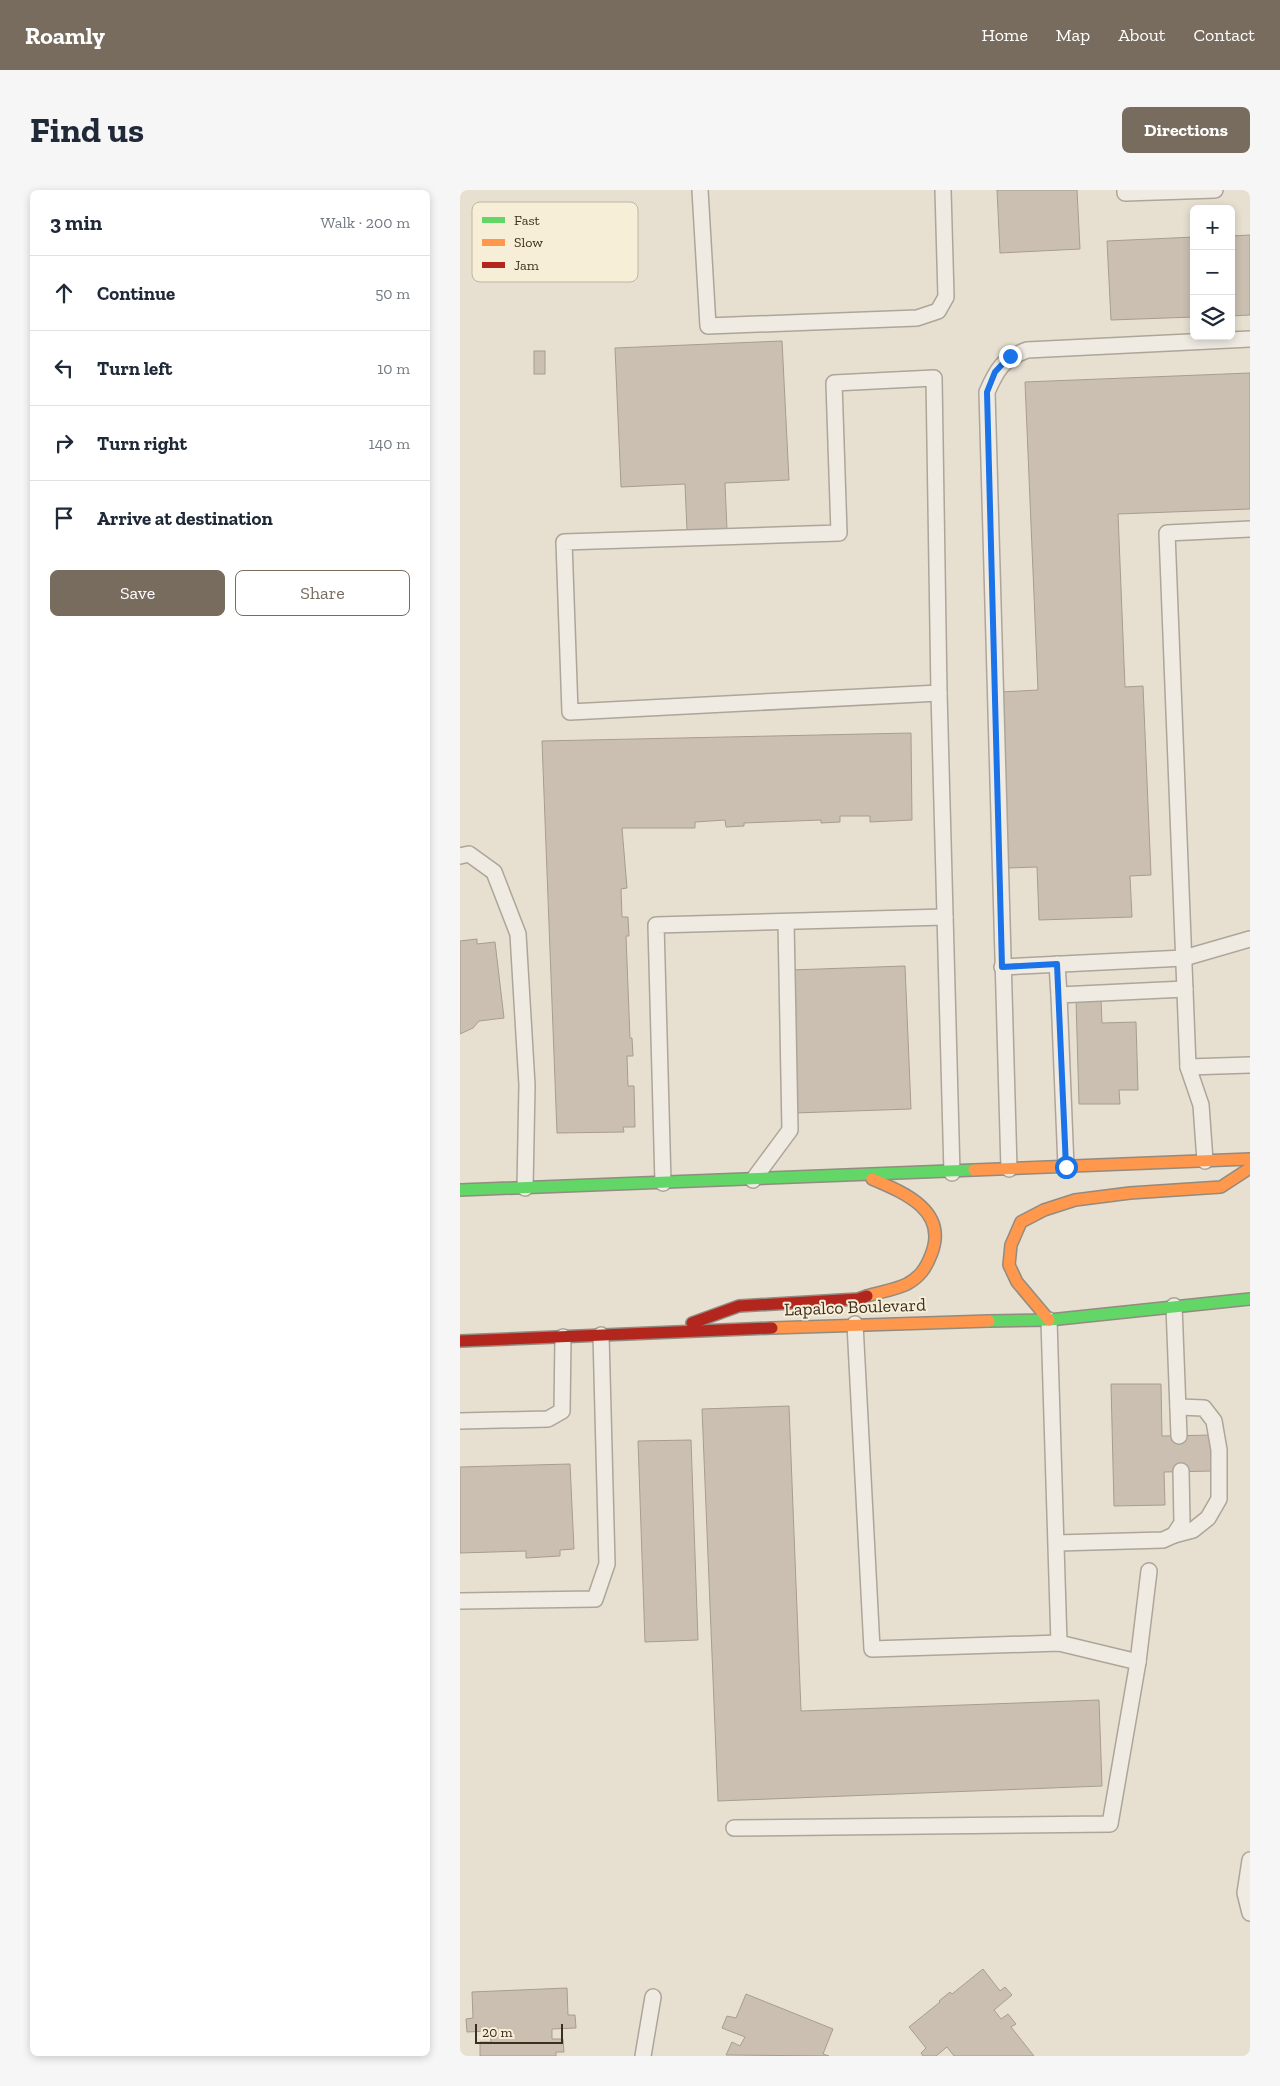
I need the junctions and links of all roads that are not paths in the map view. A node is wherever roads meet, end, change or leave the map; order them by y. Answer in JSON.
{"nodes":[{"id":1,"x":700,"y":190,"type":"edge"},
{"id":2,"x":943,"y":190,"type":"edge"},
{"id":3,"x":1125,"y":190,"type":"edge"},
{"id":4,"x":1215,"y":190,"type":"edge"},
{"id":5,"x":1250,"y":339,"type":"edge"},
{"id":6,"x":1250,"y":530,"type":"edge"},
{"id":7,"x":939,"y":693,"type":"junction"},
{"id":8,"x":460,"y":856,"type":"edge"},
{"id":9,"x":945,"y":917,"type":"junction"},
{"id":10,"x":786,"y":922,"type":"junction"},
{"id":11,"x":1250,"y":939,"type":"edge"},
{"id":12,"x":1184,"y":958,"type":"junction"},
{"id":13,"x":1057,"y":964,"type":"junction"},
{"id":14,"x":1002,"y":967,"type":"junction"},
{"id":15,"x":1185,"y":989,"type":"junction"},
{"id":16,"x":1059,"y":995,"type":"junction"},
{"id":17,"x":1250,"y":1065,"type":"edge"},
{"id":18,"x":1188,"y":1067,"type":"junction"},
{"id":19,"x":1250,"y":1160,"type":"edge"},
{"id":20,"x":1205,"y":1161,"type":"junction"},
{"id":21,"x":1066,"y":1167,"type":"junction"},
{"id":22,"x":1250,"y":1168,"type":"edge"},
{"id":23,"x":1009,"y":1169,"type":"junction"},
{"id":24,"x":952,"y":1172,"type":"junction"},
{"id":25,"x":863,"y":1176,"type":"junction"},
{"id":26,"x":753,"y":1180,"type":"junction"},
{"id":27,"x":663,"y":1183,"type":"junction"},
{"id":28,"x":525,"y":1188,"type":"junction"},
{"id":29,"x":460,"y":1190,"type":"edge"},
{"id":30,"x":1250,"y":1287,"type":"edge"},
{"id":31,"x":1250,"y":1299,"type":"edge"},
{"id":32,"x":1214,"y":1302,"type":"junction"},
{"id":33,"x":1174,"y":1306,"type":"junction"},
{"id":34,"x":1049,"y":1320,"type":"junction"},
{"id":35,"x":855,"y":1324,"type":"junction"},
{"id":36,"x":665,"y":1333,"type":"junction"},
{"id":37,"x":601,"y":1335,"type":"junction"},
{"id":38,"x":563,"y":1337,"type":"junction"},
{"id":39,"x":460,"y":1341,"type":"edge"},
{"id":40,"x":1178,"y":1406,"type":"junction"},
{"id":41,"x":460,"y":1421,"type":"edge"},
{"id":42,"x":1180,"y":1436,"type":"dead end"},
{"id":43,"x":1181,"y":1471,"type":"dead end"},
{"id":44,"x":1174,"y":1536,"type":"junction"},
{"id":45,"x":1057,"y":1543,"type":"junction"},
{"id":46,"x":1150,"y":1571,"type":"dead end"},
{"id":47,"x":460,"y":1602,"type":"edge"},
{"id":48,"x":1060,"y":1643,"type":"junction"},
{"id":49,"x":1138,"y":1662,"type":"junction"},
{"id":50,"x":734,"y":1828,"type":"dead end"},
{"id":51,"x":1250,"y":1860,"type":"edge"},
{"id":52,"x":1250,"y":1913,"type":"edge"},
{"id":53,"x":653,"y":1997,"type":"dead end"},
{"id":54,"x":643,"y":2056,"type":"edge"}],
"edges":[{"from":1,"to":2,"type":"lane"},
{"from":3,"to":4,"type":"lane"},
{"from":5,"to":14,"type":"lane"},
{"from":6,"to":12,"type":"lane"},
{"from":7,"to":7,"type":"lane"},
{"from":7,"to":9,"type":"lane"},
{"from":8,"to":28,"type":"lane"},
{"from":9,"to":10,"type":"lane"},
{"from":9,"to":24,"type":"lane"},
{"from":10,"to":26,"type":"lane"},
{"from":10,"to":27,"type":"lane"},
{"from":11,"to":12,"type":"lane"},
{"from":12,"to":13,"type":"lane"},
{"from":12,"to":15,"type":"lane"},
{"from":13,"to":14,"type":"lane"},
{"from":13,"to":16,"type":"lane"},
{"from":14,"to":23,"type":"lane"},
{"from":15,"to":16,"type":"lane"},
{"from":15,"to":18,"type":"lane"},
{"from":16,"to":21,"type":"lane"},
{"from":17,"to":18,"type":"lane"},
{"from":18,"to":20,"type":"lane"},
{"from":19,"to":20,"type":"main road"},
{"from":20,"to":21,"type":"main road"},
{"from":21,"to":23,"type":"main road"},
{"from":22,"to":34,"type":"main road"},
{"from":23,"to":24,"type":"main road"},
{"from":24,"to":25,"type":"main road"},
{"from":25,"to":26,"type":"main road"},
{"from":25,"to":36,"type":"main road"},
{"from":26,"to":27,"type":"main road"},
{"from":27,"to":28,"type":"main road"},
{"from":28,"to":29,"type":"main road"},
{"from":30,"to":32,"type":"main road"},
{"from":31,"to":32,"type":"main road","name":"Lapalco Boulevard"},
{"from":32,"to":33,"type":"main road","name":"Lapalco Boulevard"},
{"from":33,"to":34,"type":"main road","name":"Lapalco Boulevard"},
{"from":33,"to":40,"type":"lane"},
{"from":34,"to":35,"type":"main road","name":"Lapalco Boulevard"},
{"from":34,"to":45,"type":"lane"},
{"from":35,"to":36,"type":"main road","name":"Lapalco Boulevard"},
{"from":35,"to":48,"type":"lane"},
{"from":36,"to":37,"type":"main road","name":"Lapalco Boulevard"},
{"from":37,"to":38,"type":"main road","name":"Lapalco Boulevard"},
{"from":37,"to":47,"type":"lane"},
{"from":38,"to":39,"type":"main road","name":"Lapalco Boulevard"},
{"from":38,"to":41,"type":"lane"},
{"from":40,"to":42,"type":"lane"},
{"from":40,"to":44,"type":"lane"},
{"from":43,"to":44,"type":"lane"},
{"from":44,"to":45,"type":"lane"},
{"from":45,"to":48,"type":"lane"},
{"from":46,"to":49,"type":"lane"},
{"from":48,"to":49,"type":"lane"},
{"from":49,"to":50,"type":"lane"},
{"from":51,"to":52,"type":"lane"},
{"from":53,"to":54,"type":"lane"}]}
